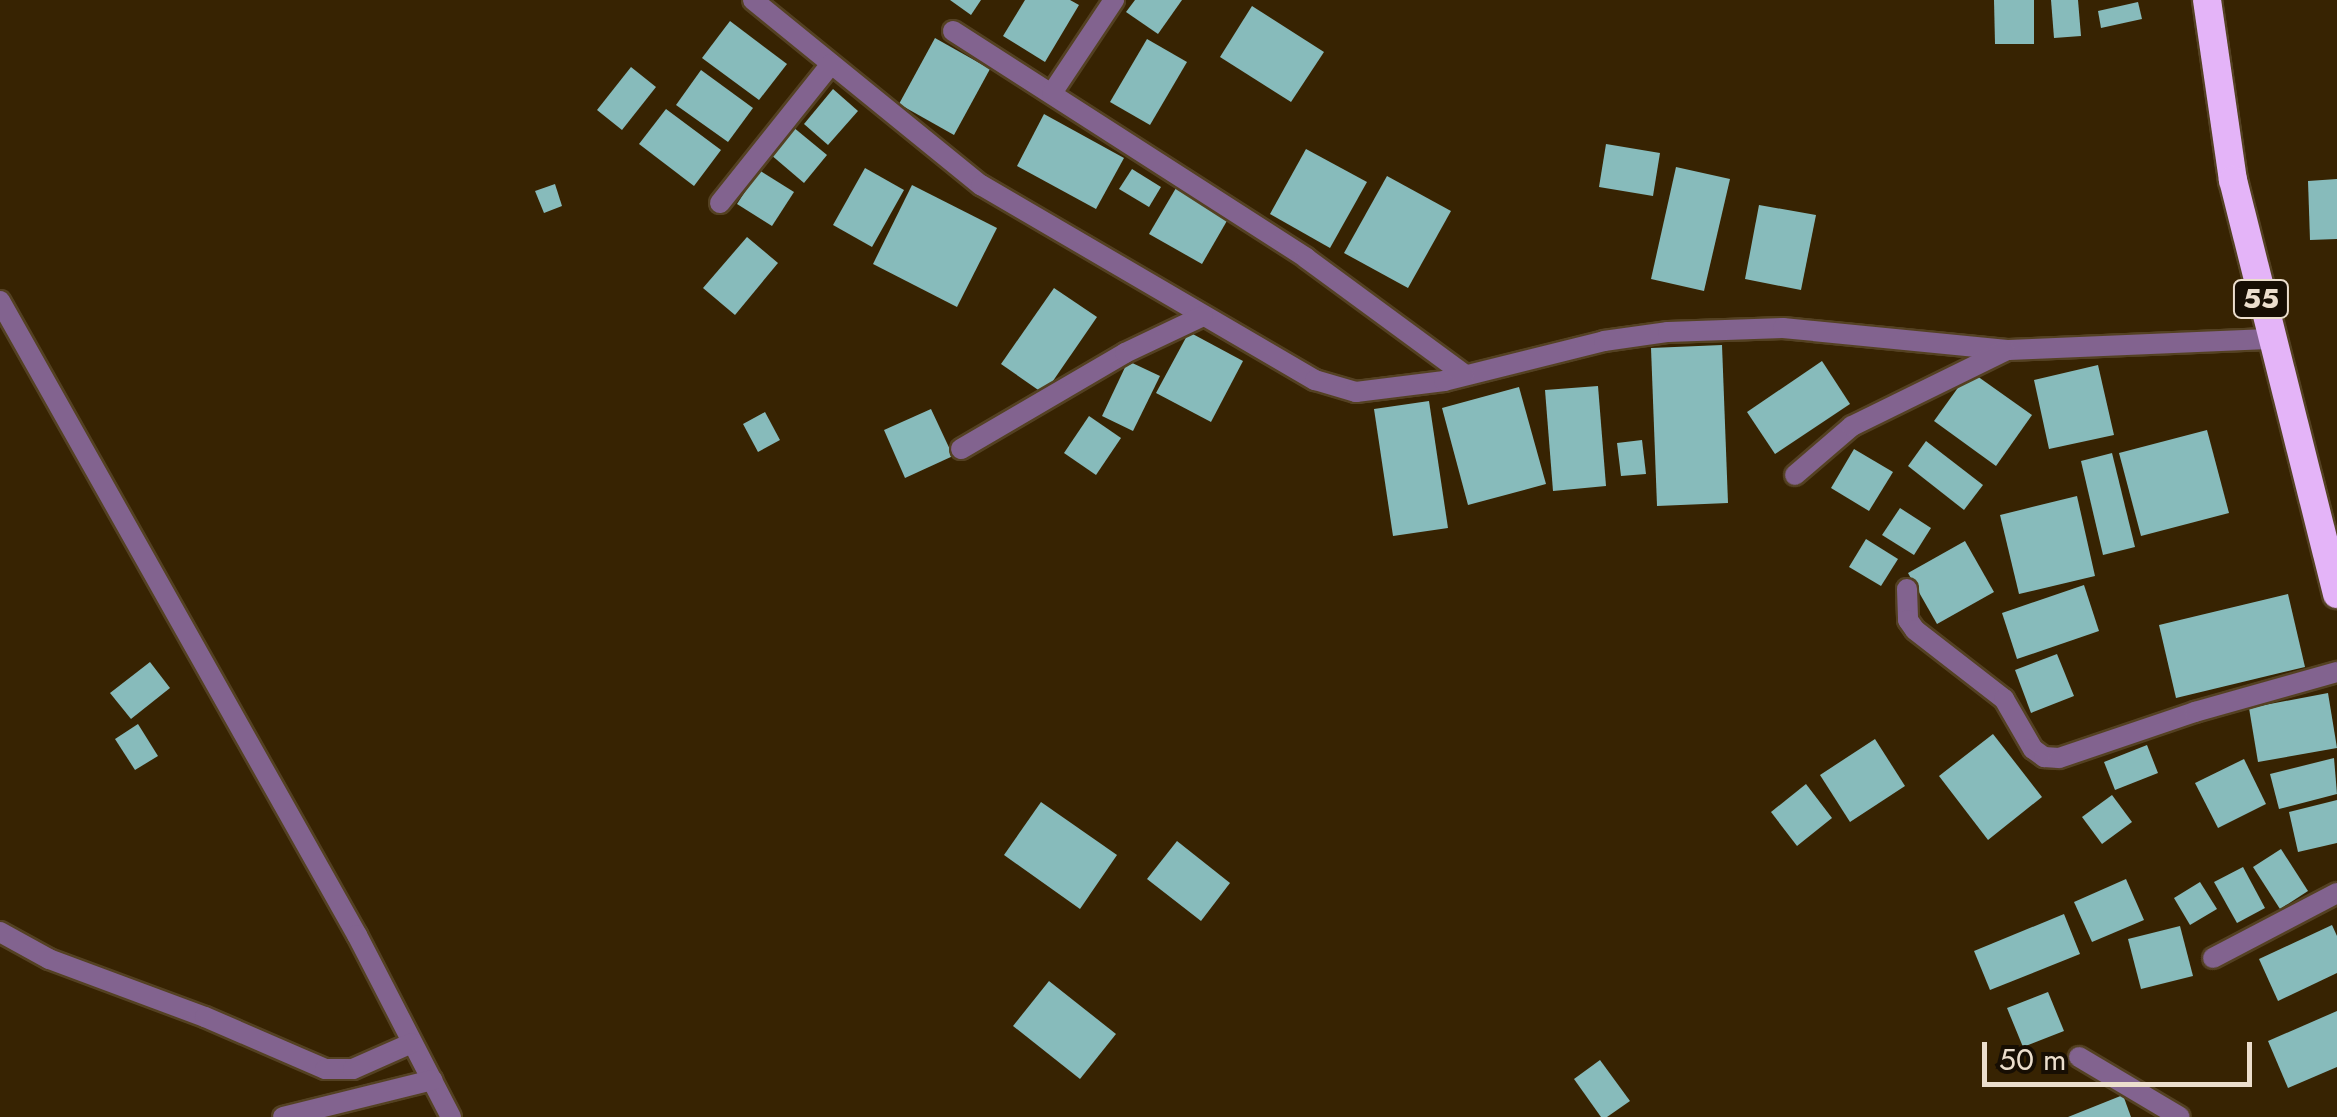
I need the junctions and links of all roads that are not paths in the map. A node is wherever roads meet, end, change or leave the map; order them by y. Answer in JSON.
{"nodes":[{"id":1,"x":753,"y":0,"type":"edge"},
{"id":2,"x":1114,"y":0,"type":"edge"},
{"id":3,"x":2206,"y":0,"type":"edge"},
{"id":4,"x":953,"y":31,"type":"dead end"},
{"id":5,"x":831,"y":64,"type":"junction"},
{"id":6,"x":1052,"y":93,"type":"junction"},
{"id":7,"x":720,"y":203,"type":"dead end"},
{"id":8,"x":0,"y":302,"type":"edge"},
{"id":9,"x":1204,"y":316,"type":"junction"},
{"id":10,"x":2270,"y":339,"type":"junction"},
{"id":11,"x":2006,"y":350,"type":"junction"},
{"id":12,"x":1464,"y":374,"type":"junction"},
{"id":13,"x":961,"y":449,"type":"dead end"},
{"id":14,"x":1795,"y":474,"type":"dead end"},
{"id":15,"x":1907,"y":589,"type":"dead end"},
{"id":16,"x":2337,"y":594,"type":"edge"},
{"id":17,"x":2337,"y":672,"type":"edge"},
{"id":18,"x":2337,"y":893,"type":"edge"},
{"id":19,"x":0,"y":932,"type":"edge"},
{"id":20,"x":2213,"y":958,"type":"dead end"},
{"id":21,"x":412,"y":1043,"type":"junction"},
{"id":22,"x":2079,"y":1057,"type":"dead end"},
{"id":23,"x":432,"y":1080,"type":"junction"},
{"id":24,"x":283,"y":1117,"type":"edge"},
{"id":25,"x":451,"y":1117,"type":"edge"},
{"id":26,"x":2180,"y":1117,"type":"edge"}],
"edges":[{"from":1,"to":5,"type":"street"},
{"from":2,"to":6,"type":"street"},
{"from":3,"to":10,"type":"highway","number":"55"},
{"from":4,"to":6,"type":"street"},
{"from":5,"to":7,"type":"street"},
{"from":5,"to":9,"type":"street"},
{"from":6,"to":12,"type":"street"},
{"from":8,"to":21,"type":"street"},
{"from":9,"to":12,"type":"street"},
{"from":9,"to":13,"type":"street"},
{"from":10,"to":11,"type":"street"},
{"from":10,"to":16,"type":"highway","number":"55"},
{"from":11,"to":12,"type":"street"},
{"from":11,"to":14,"type":"street"},
{"from":15,"to":17,"type":"street"},
{"from":18,"to":20,"type":"street"},
{"from":19,"to":21,"type":"street"},
{"from":21,"to":23,"type":"street"},
{"from":22,"to":26,"type":"street"},
{"from":23,"to":24,"type":"street"},
{"from":23,"to":25,"type":"street"}]}
